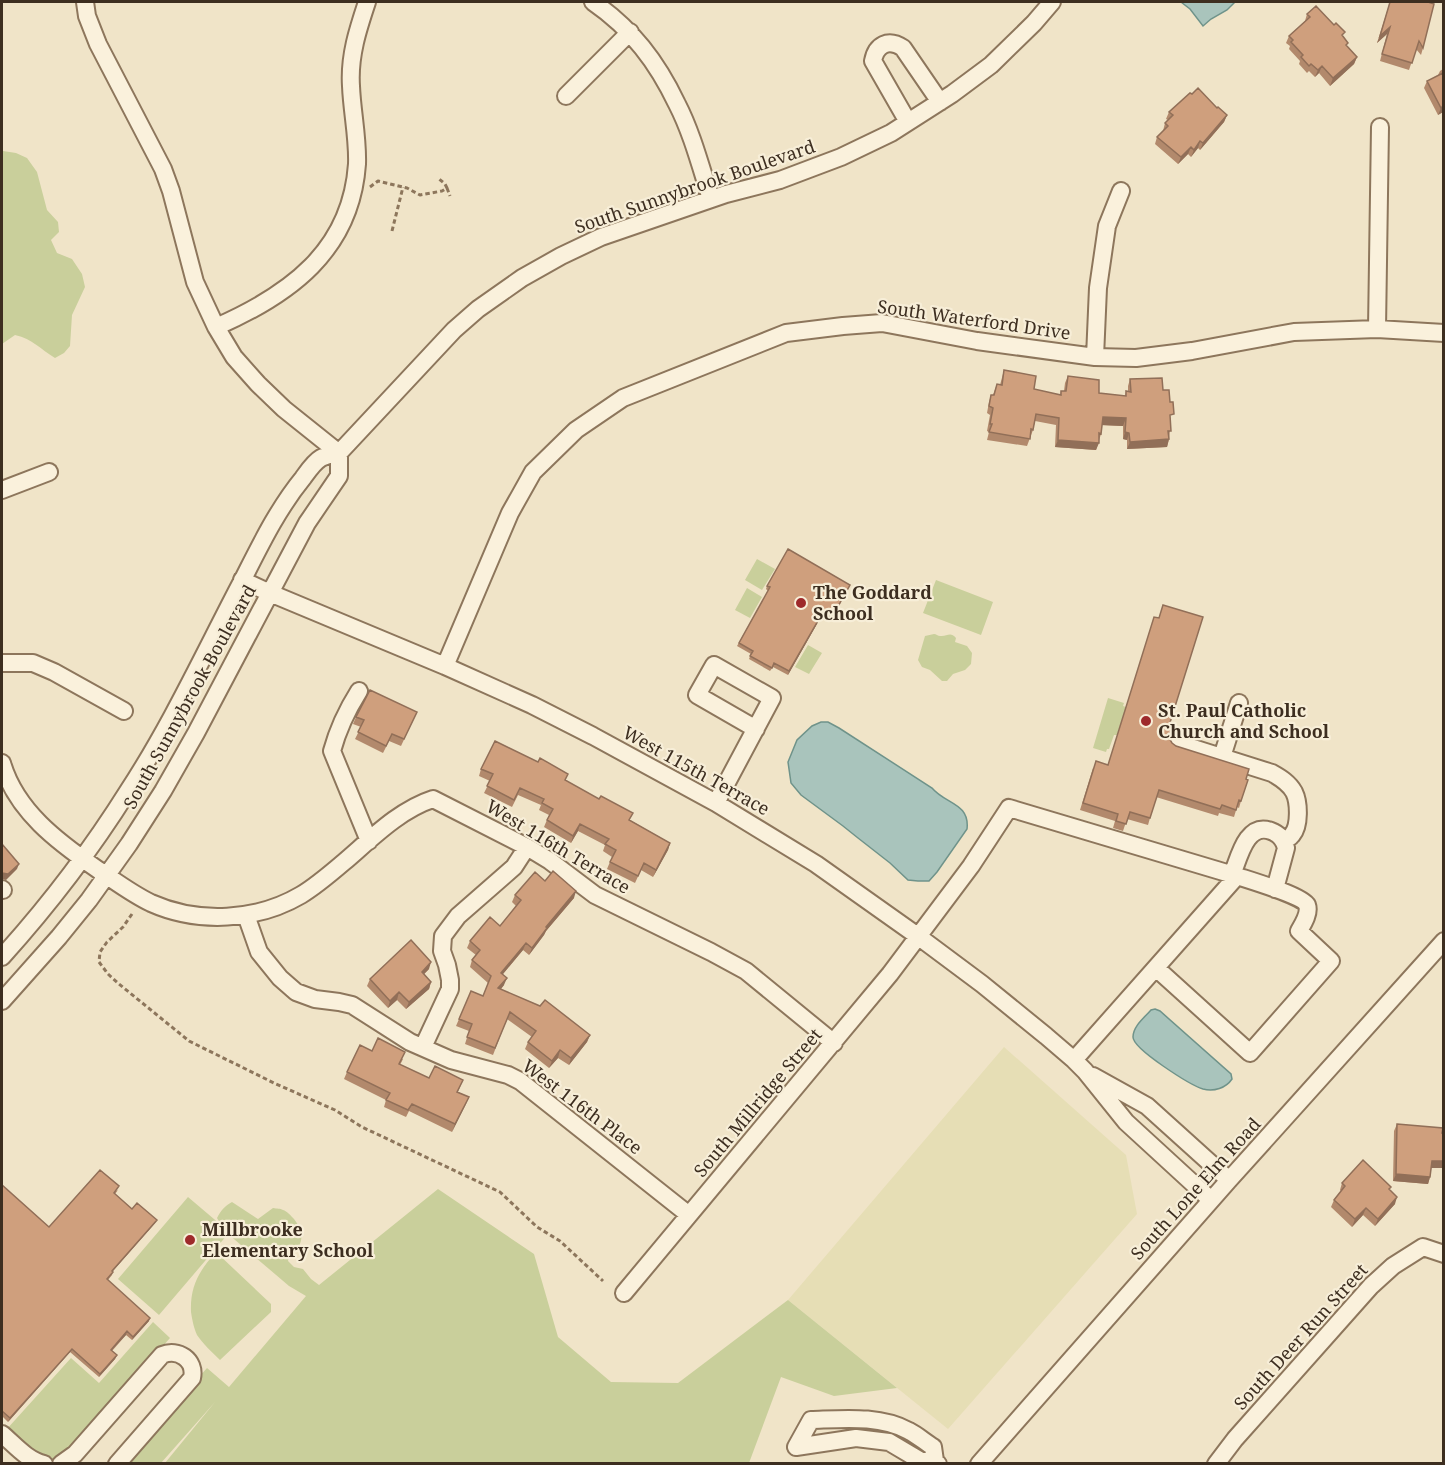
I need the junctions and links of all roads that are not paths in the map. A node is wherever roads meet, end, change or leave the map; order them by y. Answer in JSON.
{"nodes":[{"id":1,"x":85,"y":2,"type":"edge"},
{"id":2,"x":367,"y":2,"type":"edge"},
{"id":3,"x":593,"y":2,"type":"edge"},
{"id":4,"x":1052,"y":2,"type":"edge"},
{"id":5,"x":630,"y":32,"type":"junction"},
{"id":6,"x":566,"y":96,"type":"dead end"},
{"id":7,"x":940,"y":102,"type":"junction"},
{"id":8,"x":908,"y":122,"type":"junction"},
{"id":9,"x":1380,"y":127,"type":"dead end"},
{"id":10,"x":1121,"y":190,"type":"dead end"},
{"id":11,"x":711,"y":199,"type":"junction"},
{"id":12,"x":216,"y":327,"type":"junction"},
{"id":13,"x":1377,"y":329,"type":"junction"},
{"id":14,"x":1443,"y":333,"type":"edge"},
{"id":15,"x":1095,"y":357,"type":"junction"},
{"id":16,"x":339,"y":453,"type":"junction"},
{"id":17,"x":49,"y":472,"type":"dead end"},
{"id":18,"x":2,"y":490,"type":"edge"},
{"id":19,"x":242,"y":580,"type":"junction"},
{"id":20,"x":270,"y":593,"type":"junction"},
{"id":21,"x":2,"y":663,"type":"edge"},
{"id":22,"x":445,"y":666,"type":"junction"},
{"id":23,"x":359,"y":691,"type":"dead end"},
{"id":24,"x":1239,"y":702,"type":"dead end"},
{"id":25,"x":124,"y":711,"type":"dead end"},
{"id":26,"x":756,"y":729,"type":"dead end"},
{"id":27,"x":1177,"y":743,"type":"dead end"},
{"id":28,"x":1222,"y":757,"type":"junction"},
{"id":29,"x":2,"y":763,"type":"edge"},
{"id":30,"x":716,"y":803,"type":"junction"},
{"id":31,"x":369,"y":841,"type":"junction"},
{"id":32,"x":1284,"y":841,"type":"junction"},
{"id":33,"x":527,"y":847,"type":"junction"},
{"id":34,"x":82,"y":859,"type":"junction"},
{"id":35,"x":1234,"y":875,"type":"junction"},
{"id":36,"x":106,"y":876,"type":"junction"},
{"id":37,"x":1275,"y":889,"type":"junction"},
{"id":38,"x":246,"y":915,"type":"junction"},
{"id":39,"x":919,"y":937,"type":"junction"},
{"id":40,"x":1443,"y":941,"type":"edge"},
{"id":41,"x":2,"y":957,"type":"edge"},
{"id":42,"x":1156,"y":968,"type":"junction"},
{"id":43,"x":2,"y":1001,"type":"edge"},
{"id":44,"x":834,"y":1043,"type":"junction"},
{"id":45,"x":423,"y":1047,"type":"junction"},
{"id":46,"x":1079,"y":1065,"type":"junction"},
{"id":47,"x":1229,"y":1180,"type":"junction"},
{"id":48,"x":1211,"y":1200,"type":"junction"},
{"id":49,"x":689,"y":1215,"type":"junction"},
{"id":50,"x":1443,"y":1254,"type":"edge"},
{"id":51,"x":624,"y":1293,"type":"dead end"},
{"id":52,"x":2,"y":1434,"type":"edge"},
{"id":53,"x":937,"y":1462,"type":"edge"},
{"id":54,"x":44,"y":1464,"type":"edge"},
{"id":55,"x":61,"y":1464,"type":"edge"},
{"id":56,"x":117,"y":1464,"type":"edge"},
{"id":57,"x":979,"y":1464,"type":"edge"},
{"id":58,"x":1216,"y":1464,"type":"edge"}],
"edges":[{"from":1,"to":12,"type":"street"},
{"from":2,"to":12,"type":"street"},
{"from":3,"to":5,"type":"street"},
{"from":4,"to":7,"type":"street","name":"South Sunnybrook Boulevard"},
{"from":5,"to":6,"type":"street"},
{"from":5,"to":11,"type":"street"},
{"from":7,"to":8,"type":"street","name":"South Sunnybrook Boulevard"},
{"from":7,"to":8,"type":"street"},
{"from":8,"to":11,"type":"street","name":"South Sunnybrook Boulevard"},
{"from":9,"to":13,"type":"street"},
{"from":10,"to":15,"type":"street"},
{"from":11,"to":16,"type":"street","name":"South Sunnybrook Boulevard"},
{"from":12,"to":16,"type":"street"},
{"from":13,"to":14,"type":"street","name":"South Waterford Drive"},
{"from":13,"to":15,"type":"street","name":"South Waterford Drive"},
{"from":15,"to":22,"type":"street","name":"South Waterford Drive"},
{"from":16,"to":19,"type":"street","name":"South Sunnybrook Boulevard"},
{"from":16,"to":20,"type":"street","name":"South Sunnybrook Boulevard"},
{"from":17,"to":18,"type":"street"},
{"from":19,"to":20,"type":"street","name":"West 115th Terrace"},
{"from":19,"to":34,"type":"street","name":"South Sunnybrook Boulevard"},
{"from":20,"to":22,"type":"street","name":"West 115th Terrace"},
{"from":20,"to":36,"type":"street","name":"South Sunnybrook Boulevard"},
{"from":21,"to":25,"type":"street"},
{"from":22,"to":30,"type":"street","name":"West 115th Terrace"},
{"from":23,"to":31,"type":"street"},
{"from":24,"to":28,"type":"street"},
{"from":26,"to":30,"type":"street"},
{"from":27,"to":28,"type":"street"},
{"from":28,"to":32,"type":"street"},
{"from":29,"to":34,"type":"street","name":"West 116th Terrace"},
{"from":30,"to":39,"type":"street","name":"West 115th Terrace"},
{"from":31,"to":33,"type":"street","name":"West 116th Terrace"},
{"from":31,"to":38,"type":"street","name":"West 116th Terrace"},
{"from":32,"to":35,"type":"street"},
{"from":32,"to":37,"type":"street"},
{"from":33,"to":44,"type":"street","name":"West 116th Terrace"},
{"from":33,"to":45,"type":"street"},
{"from":34,"to":36,"type":"street","name":"West 116th Terrace"},
{"from":34,"to":41,"type":"street","name":"South Sunnybrook Boulevard"},
{"from":35,"to":37,"type":"street"},
{"from":35,"to":39,"type":"street","name":"South Millridge Street"},
{"from":35,"to":42,"type":"street"},
{"from":36,"to":38,"type":"street","name":"West 116th Terrace"},
{"from":36,"to":43,"type":"street","name":"South Sunnybrook Boulevard"},
{"from":37,"to":42,"type":"street"},
{"from":38,"to":45,"type":"street","name":"West 116th Place"},
{"from":39,"to":44,"type":"street","name":"South Millridge Street"},
{"from":39,"to":46,"type":"street","name":"West 115th Terrace"},
{"from":40,"to":47,"type":"street","name":"South Lone Elm Road"},
{"from":42,"to":46,"type":"street"},
{"from":44,"to":49,"type":"street","name":"South Millridge Street"},
{"from":45,"to":49,"type":"street","name":"West 116th Place"},
{"from":46,"to":47,"type":"street","name":"West 115th Terrace"},
{"from":46,"to":48,"type":"street","name":"West 115th Terrace"},
{"from":47,"to":48,"type":"street","name":"South Lone Elm Road"},
{"from":48,"to":57,"type":"street","name":"South Lone Elm Road"},
{"from":49,"to":51,"type":"street","name":"South Millridge Street"},
{"from":50,"to":58,"type":"street","name":"South Deer Run Street"},
{"from":52,"to":54,"type":"street"},
{"from":53,"to":53,"type":"street"},
{"from":55,"to":56,"type":"street"}]}
